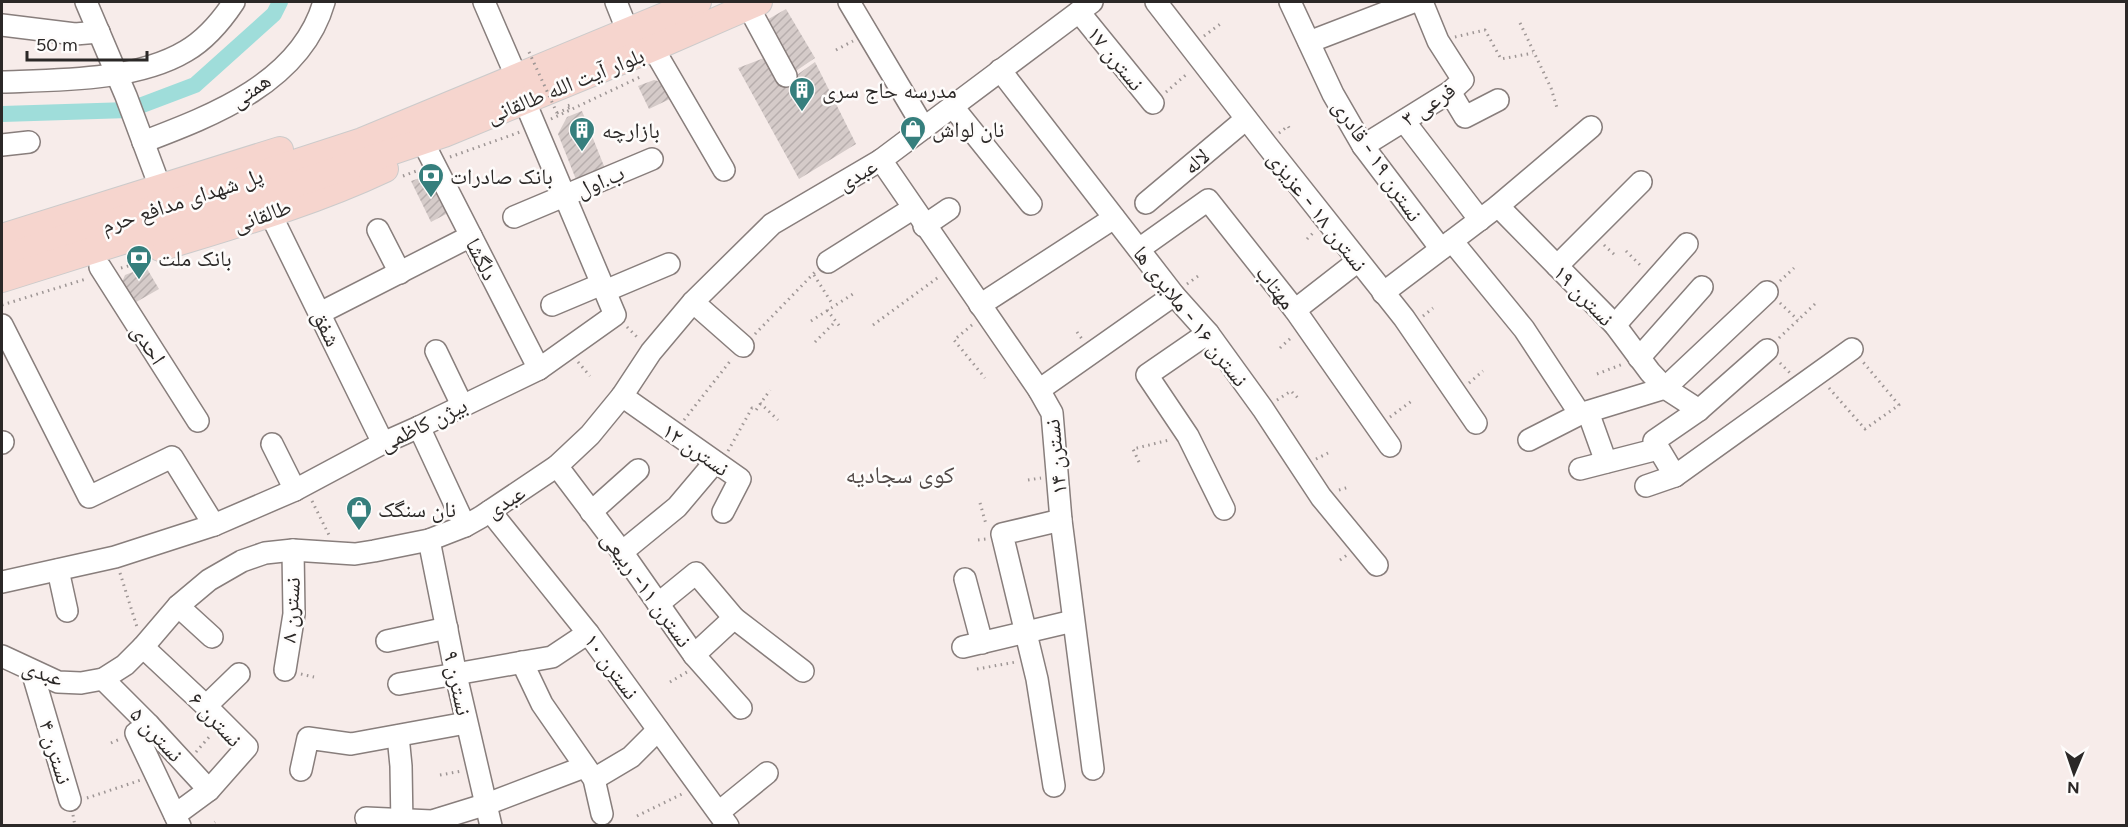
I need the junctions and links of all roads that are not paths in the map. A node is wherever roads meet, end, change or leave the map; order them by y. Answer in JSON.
{"nodes":[{"id":1,"x":86,"y":2,"type":"edge"},
{"id":2,"x":324,"y":2,"type":"edge"},
{"id":3,"x":484,"y":2,"type":"edge"},
{"id":4,"x":616,"y":2,"type":"edge"},
{"id":5,"x":698,"y":2,"type":"edge"},
{"id":6,"x":849,"y":2,"type":"edge"},
{"id":7,"x":1156,"y":2,"type":"edge"},
{"id":8,"x":1290,"y":2,"type":"edge"},
{"id":9,"x":1413,"y":2,"type":"edge"},
{"id":10,"x":1422,"y":2,"type":"edge"},
{"id":11,"x":230,"y":4,"type":"edge"},
{"id":12,"x":753,"y":4,"type":"edge"},
{"id":13,"x":1086,"y":7,"type":"edge"},
{"id":14,"x":2,"y":25,"type":"edge"},
{"id":15,"x":99,"y":32,"type":"junction"},
{"id":16,"x":628,"y":32,"type":"junction"},
{"id":17,"x":1308,"y":42,"type":"junction"},
{"id":18,"x":658,"y":57,"type":"junction"},
{"id":19,"x":1000,"y":70,"type":"junction"},
{"id":20,"x":117,"y":73,"type":"junction"},
{"id":21,"x":516,"y":76,"type":"junction"},
{"id":22,"x":786,"y":76,"type":"dead end"},
{"id":23,"x":2,"y":82,"type":"edge"},
{"id":24,"x":1456,"y":86,"type":"junction"},
{"id":25,"x":1498,"y":100,"type":"dead end"},
{"id":26,"x":525,"y":102,"type":"junction"},
{"id":27,"x":1153,"y":103,"type":"road end"},
{"id":28,"x":953,"y":107,"type":"junction"},
{"id":29,"x":1246,"y":119,"type":"junction"},
{"id":30,"x":1404,"y":121,"type":"junction"},
{"id":31,"x":1591,"y":127,"type":"dead end"},
{"id":32,"x":924,"y":128,"type":"junction"},
{"id":33,"x":434,"y":132,"type":"junction"},
{"id":34,"x":141,"y":136,"type":"junction"},
{"id":35,"x":29,"y":142,"type":"dead end"},
{"id":36,"x":2,"y":145,"type":"edge"},
{"id":37,"x":1363,"y":146,"type":"junction"},
{"id":38,"x":365,"y":150,"type":"junction"},
{"id":39,"x":652,"y":159,"type":"dead end"},
{"id":40,"x":880,"y":160,"type":"junction"},
{"id":41,"x":724,"y":170,"type":"dead end"},
{"id":42,"x":1641,"y":182,"type":"dead end"},
{"id":43,"x":160,"y":187,"type":"junction"},
{"id":44,"x":564,"y":195,"type":"junction"},
{"id":45,"x":1146,"y":203,"type":"dead end"},
{"id":46,"x":1031,"y":204,"type":"dead end"},
{"id":47,"x":1498,"y":206,"type":"junction"},
{"id":48,"x":912,"y":208,"type":"junction"},
{"id":49,"x":949,"y":209,"type":"dead end"},
{"id":50,"x":270,"y":213,"type":"junction"},
{"id":51,"x":514,"y":217,"type":"dead end"},
{"id":52,"x":1114,"y":218,"type":"junction"},
{"id":53,"x":1480,"y":220,"type":"junction"},
{"id":54,"x":924,"y":226,"type":"junction"},
{"id":55,"x":378,"y":230,"type":"dead end"},
{"id":56,"x":2,"y":237,"type":"edge"},
{"id":57,"x":471,"y":237,"type":"junction"},
{"id":58,"x":1687,"y":244,"type":"dead end"},
{"id":59,"x":1446,"y":245,"type":"junction"},
{"id":60,"x":1139,"y":249,"type":"junction"},
{"id":61,"x":2,"y":258,"type":"edge"},
{"id":62,"x":1358,"y":261,"type":"junction"},
{"id":63,"x":828,"y":262,"type":"dead end"},
{"id":64,"x":669,"y":264,"type":"dead end"},
{"id":65,"x":1557,"y":266,"type":"junction"},
{"id":66,"x":100,"y":267,"type":"junction"},
{"id":67,"x":400,"y":273,"type":"junction"},
{"id":68,"x":2,"y":279,"type":"edge"},
{"id":69,"x":603,"y":287,"type":"junction"},
{"id":70,"x":1702,"y":287,"type":"dead end"},
{"id":71,"x":1383,"y":292,"type":"junction"},
{"id":72,"x":1767,"y":292,"type":"road end"},
{"id":73,"x":1174,"y":295,"type":"junction"},
{"id":74,"x":2,"y":296,"type":"edge"},
{"id":75,"x":693,"y":302,"type":"junction"},
{"id":76,"x":552,"y":305,"type":"dead end"},
{"id":77,"x":983,"y":309,"type":"junction"},
{"id":78,"x":1295,"y":310,"type":"junction"},
{"id":79,"x":320,"y":313,"type":"junction"},
{"id":80,"x":1615,"y":325,"type":"junction"},
{"id":81,"x":2,"y":326,"type":"edge"},
{"id":82,"x":1208,"y":333,"type":"junction"},
{"id":83,"x":1852,"y":349,"type":"road end"},
{"id":84,"x":1767,"y":350,"type":"road end"},
{"id":85,"x":436,"y":351,"type":"dead end"},
{"id":86,"x":737,"y":353,"type":"road end"},
{"id":87,"x":1639,"y":358,"type":"junction"},
{"id":88,"x":539,"y":369,"type":"junction"},
{"id":89,"x":1665,"y":388,"type":"junction"},
{"id":90,"x":1039,"y":390,"type":"junction"},
{"id":91,"x":622,"y":396,"type":"junction"},
{"id":92,"x":462,"y":405,"type":"junction"},
{"id":93,"x":1699,"y":410,"type":"junction"},
{"id":94,"x":1584,"y":413,"type":"junction"},
{"id":95,"x":198,"y":421,"type":"dead end"},
{"id":96,"x":1476,"y":423,"type":"dead end"},
{"id":97,"x":1676,"y":426,"type":"junction"},
{"id":98,"x":419,"y":427,"type":"junction"},
{"id":99,"x":1529,"y":440,"type":"dead end"},
{"id":100,"x":383,"y":442,"type":"junction"},
{"id":101,"x":272,"y":444,"type":"dead end"},
{"id":102,"x":1390,"y":446,"type":"dead end"},
{"id":103,"x":1658,"y":449,"type":"junction"},
{"id":104,"x":1606,"y":462,"type":"junction"},
{"id":105,"x":717,"y":464,"type":"junction"},
{"id":106,"x":557,"y":466,"type":"junction"},
{"id":107,"x":1580,"y":469,"type":"dead end"},
{"id":108,"x":638,"y":470,"type":"dead end"},
{"id":109,"x":1675,"y":476,"type":"junction"},
{"id":110,"x":1647,"y":486,"type":"dead end"},
{"id":111,"x":300,"y":488,"type":"junction"},
{"id":112,"x":1224,"y":509,"type":"dead end"},
{"id":113,"x":490,"y":511,"type":"junction"},
{"id":114,"x":591,"y":512,"type":"junction"},
{"id":115,"x":723,"y":512,"type":"dead end"},
{"id":116,"x":1061,"y":520,"type":"junction"},
{"id":117,"x":214,"y":525,"type":"junction"},
{"id":118,"x":465,"y":526,"type":"junction"},
{"id":119,"x":429,"y":540,"type":"junction"},
{"id":120,"x":293,"y":550,"type":"junction"},
{"id":121,"x":622,"y":552,"type":"junction"},
{"id":122,"x":1377,"y":565,"type":"dead end"},
{"id":123,"x":58,"y":570,"type":"junction"},
{"id":124,"x":965,"y":579,"type":"dead end"},
{"id":125,"x":2,"y":582,"type":"edge"},
{"id":126,"x":658,"y":604,"type":"junction"},
{"id":127,"x":178,"y":606,"type":"junction"},
{"id":128,"x":68,"y":610,"type":"dead end"},
{"id":129,"x":734,"y":618,"type":"junction"},
{"id":130,"x":1073,"y":621,"type":"junction"},
{"id":131,"x":447,"y":628,"type":"junction"},
{"id":132,"x":588,"y":633,"type":"junction"},
{"id":133,"x":1026,"y":633,"type":"junction"},
{"id":134,"x":212,"y":637,"type":"dead end"},
{"id":135,"x":387,"y":641,"type":"dead end"},
{"id":136,"x":144,"y":647,"type":"junction"},
{"id":137,"x":694,"y":655,"type":"junction"},
{"id":138,"x":2,"y":656,"type":"edge"},
{"id":139,"x":522,"y":662,"type":"junction"},
{"id":140,"x":285,"y":670,"type":"dead end"},
{"id":141,"x":32,"y":671,"type":"junction"},
{"id":142,"x":803,"y":671,"type":"dead end"},
{"id":143,"x":239,"y":674,"type":"dead end"},
{"id":144,"x":456,"y":675,"type":"junction"},
{"id":145,"x":103,"y":679,"type":"junction"},
{"id":146,"x":399,"y":684,"type":"dead end"},
{"id":147,"x":207,"y":706,"type":"junction"},
{"id":148,"x":741,"y":708,"type":"dead end"},
{"id":149,"x":466,"y":723,"type":"junction"},
{"id":150,"x":149,"y":725,"type":"junction"},
{"id":151,"x":658,"y":730,"type":"junction"},
{"id":152,"x":398,"y":736,"type":"junction"},
{"id":153,"x":1093,"y":769,"type":"dead end"},
{"id":154,"x":301,"y":770,"type":"dead end"},
{"id":155,"x":589,"y":773,"type":"junction"},
{"id":156,"x":766,"y":773,"type":"dead end"},
{"id":157,"x":1054,"y":786,"type":"dead end"},
{"id":158,"x":209,"y":790,"type":"junction"},
{"id":159,"x":70,"y":800,"type":"road end"},
{"id":160,"x":488,"y":804,"type":"junction"},
{"id":161,"x":602,"y":814,"type":"dead end"},
{"id":162,"x":366,"y":818,"type":"dead end"},
{"id":163,"x":723,"y":819,"type":"edge"},
{"id":164,"x":177,"y":820,"type":"edge"},
{"id":165,"x":402,"y":822,"type":"edge"},
{"id":166,"x":491,"y":825,"type":"edge"}],
"edges":[{"from":1,"to":15,"type":"street"},
{"from":2,"to":34,"type":"street","name":"همتی"},
{"from":3,"to":21,"type":"street"},
{"from":4,"to":16,"type":"street"},
{"from":5,"to":16,"type":"main road","name":"بلوار آیت الله طالقانی"},
{"from":6,"to":32,"type":"street"},
{"from":7,"to":29,"type":"street","name":"نسترن ۱۸ - عزیزی"},
{"from":8,"to":17,"type":"street","name":"نسترن ۱۹ - قادری"},
{"from":9,"to":17,"type":"street"},
{"from":10,"to":24,"type":"street"},
{"from":11,"to":20,"type":"street"},
{"from":12,"to":18,"type":"main road","name":"بلوار آیت الله طالقانی"},
{"from":12,"to":22,"type":"street"},
{"from":13,"to":19,"type":"street","name":"عبدی"},
{"from":13,"to":27,"type":"street","name":"نسترن ۱۷"},
{"from":14,"to":15,"type":"street"},
{"from":15,"to":20,"type":"street"},
{"from":16,"to":21,"type":"main road","name":"بلوار آیت الله طالقانی"},
{"from":17,"to":37,"type":"street","name":"نسترن ۱۹ - قادری"},
{"from":18,"to":26,"type":"main road","name":"بلوار آیت الله طالقانی"},
{"from":18,"to":41,"type":"street"},
{"from":19,"to":28,"type":"street","name":"عبدی"},
{"from":19,"to":52,"type":"street","name":"نسترن ۱۶ - ملایری ها"},
{"from":20,"to":23,"type":"street"},
{"from":20,"to":34,"type":"street"},
{"from":21,"to":33,"type":"main road","name":"بلوار آیت الله طالقانی"},
{"from":24,"to":25,"type":"street"},
{"from":24,"to":30,"type":"street","name":"فرعی ۳"},
{"from":26,"to":33,"type":"main road","name":"بلوار آیت الله طالقانی"},
{"from":26,"to":44,"type":"street"},
{"from":28,"to":32,"type":"street","name":"عبدی"},
{"from":28,"to":46,"type":"street"},
{"from":29,"to":45,"type":"street","name":"لاله"},
{"from":29,"to":62,"type":"street","name":"نسترن ۱۸ - عزیزی"},
{"from":30,"to":37,"type":"street","name":"فرعی ۳"},
{"from":30,"to":53,"type":"street"},
{"from":31,"to":47,"type":"street"},
{"from":32,"to":40,"type":"street","name":"عبدی"},
{"from":33,"to":38,"type":"main road","name":"بلوار آیت الله طالقانی"},
{"from":33,"to":43,"type":"main road"},
{"from":33,"to":50,"type":"main road","name":"طالقانی"},
{"from":33,"to":57,"type":"street","name":"دلگشا"},
{"from":34,"to":43,"type":"street"},
{"from":35,"to":36,"type":"street"},
{"from":37,"to":59,"type":"street","name":"نسترن ۱۹ - قادری"},
{"from":38,"to":61,"type":"main road","name":"پل شهدای مدافع حرم"},
{"from":38,"to":68,"type":"main road","name":"پل شهدای مدافع حرم"},
{"from":39,"to":44,"type":"street","name":"ب.اول"},
{"from":40,"to":48,"type":"street","name":"نسترن ۱۴"},
{"from":40,"to":75,"type":"street","name":"عبدی"},
{"from":42,"to":65,"type":"street"},
{"from":43,"to":56,"type":"main road"},
{"from":44,"to":51,"type":"street","name":"ب.اول"},
{"from":44,"to":69,"type":"street"},
{"from":47,"to":53,"type":"street"},
{"from":47,"to":65,"type":"street","name":"نسترن ۱۹"},
{"from":48,"to":54,"type":"street","name":"نسترن ۱۴"},
{"from":48,"to":63,"type":"street"},
{"from":49,"to":54,"type":"street"},
{"from":50,"to":66,"type":"main road","name":"طالقانی"},
{"from":50,"to":79,"type":"street","name":"شفق"},
{"from":52,"to":60,"type":"street","name":"نسترن ۱۶ - ملایری ها"},
{"from":52,"to":77,"type":"street"},
{"from":53,"to":59,"type":"street"},
{"from":54,"to":77,"type":"street","name":"نسترن ۱۴"},
{"from":55,"to":67,"type":"street"},
{"from":57,"to":67,"type":"street"},
{"from":57,"to":88,"type":"street","name":"دلگشا"},
{"from":58,"to":80,"type":"street"},
{"from":59,"to":71,"type":"street"},
{"from":59,"to":94,"type":"street","name":"نسترن ۱۹ - قادری"},
{"from":60,"to":73,"type":"street","name":"نسترن ۱۶ - ملایری ها"},
{"from":60,"to":78,"type":"street","name":"مهتاب"},
{"from":62,"to":71,"type":"street","name":"نسترن ۱۸ - عزیزی"},
{"from":62,"to":78,"type":"street"},
{"from":64,"to":69,"type":"street"},
{"from":65,"to":80,"type":"street","name":"نسترن ۱۹"},
{"from":66,"to":74,"type":"main road","name":"طالقانی"},
{"from":66,"to":95,"type":"street","name":"احدی"},
{"from":67,"to":79,"type":"street"},
{"from":69,"to":76,"type":"street"},
{"from":69,"to":88,"type":"street","name":"بیژن کاظمی"},
{"from":70,"to":87,"type":"street"},
{"from":71,"to":96,"type":"street","name":"نسترن ۱۸ - عزیزی"},
{"from":72,"to":89,"type":"street"},
{"from":73,"to":82,"type":"street","name":"نسترن ۱۶ - ملایری ها"},
{"from":73,"to":90,"type":"street"},
{"from":75,"to":86,"type":"street"},
{"from":75,"to":91,"type":"street","name":"عبدی"},
{"from":77,"to":90,"type":"street","name":"نسترن ۱۴"},
{"from":78,"to":102,"type":"street","name":"مهتاب"},
{"from":79,"to":100,"type":"street","name":"شفق"},
{"from":80,"to":87,"type":"street","name":"نسترن ۱۹"},
{"from":81,"to":117,"type":"street"},
{"from":82,"to":112,"type":"street"},
{"from":82,"to":122,"type":"street","name":"نسترن ۱۶ - ملایری ها"},
{"from":83,"to":109,"type":"street"},
{"from":84,"to":93,"type":"street"},
{"from":85,"to":92,"type":"street"},
{"from":87,"to":89,"type":"street","name":"نسترن ۱۹"},
{"from":88,"to":92,"type":"street","name":"بیژن کاظمی"},
{"from":89,"to":93,"type":"street","name":"نسترن ۱۹"},
{"from":89,"to":94,"type":"street"},
{"from":89,"to":97,"type":"street","name":"نسترن ۱۹"},
{"from":90,"to":116,"type":"street","name":"نسترن ۱۴"},
{"from":91,"to":105,"type":"street","name":"نسترن ۱۲"},
{"from":91,"to":106,"type":"street","name":"عبدی"},
{"from":92,"to":98,"type":"street","name":"بیژن کاظمی"},
{"from":93,"to":97,"type":"street"},
{"from":94,"to":99,"type":"street"},
{"from":94,"to":104,"type":"street","name":"نسترن ۱۹ - قادری"},
{"from":97,"to":103,"type":"street"},
{"from":98,"to":100,"type":"street","name":"بیژن کاظمی"},
{"from":98,"to":118,"type":"street"},
{"from":100,"to":111,"type":"street","name":"بیژن کاظمی"},
{"from":101,"to":111,"type":"street"},
{"from":103,"to":104,"type":"street"},
{"from":103,"to":109,"type":"street"},
{"from":104,"to":107,"type":"street"},
{"from":105,"to":115,"type":"street","name":"نسترن ۱۲"},
{"from":105,"to":121,"type":"street"},
{"from":106,"to":113,"type":"street","name":"عبدی"},
{"from":106,"to":114,"type":"street","name":"نسترن ۱۱- ربیعی"},
{"from":108,"to":114,"type":"street"},
{"from":109,"to":110,"type":"street"},
{"from":111,"to":117,"type":"street","name":"بیژن کاظمی"},
{"from":113,"to":118,"type":"street","name":"عبدی"},
{"from":113,"to":132,"type":"street","name":"نسترن ۱۰"},
{"from":114,"to":121,"type":"street","name":"نسترن ۱۱- ربیعی"},
{"from":116,"to":130,"type":"street","name":"نسترن ۱۴"},
{"from":116,"to":133,"type":"street"},
{"from":117,"to":123,"type":"street","name":"بیژن کاظمی"},
{"from":118,"to":119,"type":"street","name":"عبدی"},
{"from":119,"to":120,"type":"street","name":"عبدی"},
{"from":119,"to":131,"type":"street","name":"نسترن ۹"},
{"from":120,"to":127,"type":"street","name":"عبدی"},
{"from":120,"to":140,"type":"street","name":"نسترن ۸"},
{"from":121,"to":126,"type":"street","name":"نسترن ۱۱- ربیعی"},
{"from":123,"to":125,"type":"street","name":"بیژن کاظمی"},
{"from":123,"to":128,"type":"street"},
{"from":124,"to":133,"type":"street"},
{"from":126,"to":129,"type":"street"},
{"from":126,"to":137,"type":"street","name":"نسترن ۱۱- ربیعی"},
{"from":127,"to":134,"type":"street"},
{"from":127,"to":136,"type":"street","name":"عبدی"},
{"from":129,"to":137,"type":"street"},
{"from":129,"to":142,"type":"street"},
{"from":130,"to":133,"type":"street"},
{"from":130,"to":153,"type":"street","name":"نسترن ۱۴"},
{"from":131,"to":135,"type":"street"},
{"from":131,"to":144,"type":"street","name":"نسترن ۹"},
{"from":132,"to":139,"type":"street"},
{"from":132,"to":151,"type":"street","name":"نسترن ۱۰"},
{"from":133,"to":157,"type":"street"},
{"from":136,"to":145,"type":"street","name":"عبدی"},
{"from":136,"to":147,"type":"street","name":"نسترن ۶"},
{"from":137,"to":148,"type":"street","name":"نسترن ۱۱- ربیعی"},
{"from":138,"to":141,"type":"street","name":"عبدی"},
{"from":139,"to":144,"type":"street"},
{"from":139,"to":155,"type":"street"},
{"from":141,"to":145,"type":"street","name":"عبدی"},
{"from":141,"to":159,"type":"street","name":"نسترن ۴"},
{"from":143,"to":147,"type":"street"},
{"from":144,"to":146,"type":"street"},
{"from":144,"to":149,"type":"street","name":"نسترن ۹"},
{"from":145,"to":150,"type":"street","name":"نسترن ۵"},
{"from":147,"to":158,"type":"street","name":"نسترن ۶"},
{"from":149,"to":152,"type":"street"},
{"from":149,"to":160,"type":"street","name":"نسترن ۹"},
{"from":150,"to":158,"type":"street","name":"نسترن ۵"},
{"from":150,"to":164,"type":"street"},
{"from":151,"to":155,"type":"street"},
{"from":151,"to":163,"type":"street","name":"نسترن ۱۰"},
{"from":152,"to":154,"type":"street"},
{"from":152,"to":165,"type":"street"},
{"from":155,"to":160,"type":"street"},
{"from":155,"to":161,"type":"street"},
{"from":156,"to":163,"type":"street"},
{"from":158,"to":164,"type":"street","name":"نسترن ۶"},
{"from":160,"to":165,"type":"street"},
{"from":160,"to":166,"type":"street","name":"نسترن ۹"},
{"from":162,"to":165,"type":"street"}]}
